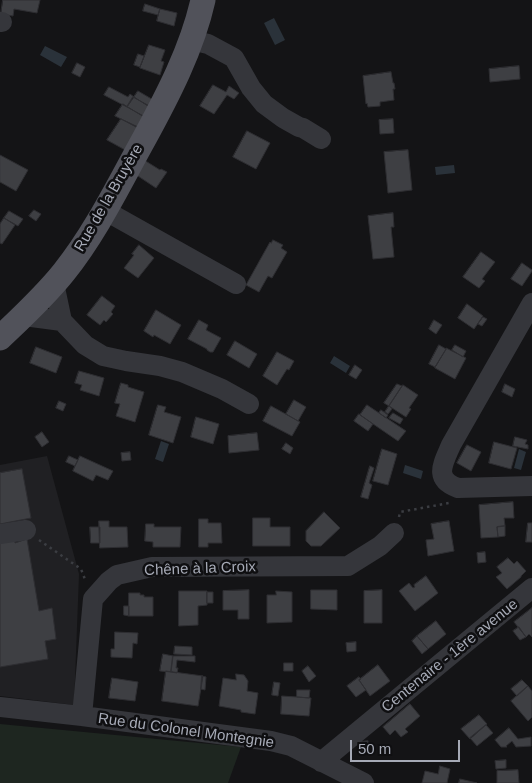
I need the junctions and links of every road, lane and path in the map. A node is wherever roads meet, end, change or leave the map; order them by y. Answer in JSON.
{"nodes":[{"id":1,"x":198,"y":0,"type":"edge"},
{"id":2,"x":203,"y":0,"type":"edge"},
{"id":3,"x":191,"y":40,"type":"junction"},
{"id":4,"x":321,"y":139,"type":"dead end"},
{"id":5,"x":104,"y":210,"type":"junction"},
{"id":6,"x":54,"y":283,"type":"junction"},
{"id":7,"x":236,"y":284,"type":"dead end"},
{"id":8,"x":532,"y":303,"type":"edge"},
{"id":9,"x":24,"y":316,"type":"junction"},
{"id":10,"x":62,"y":321,"type":"junction"},
{"id":11,"x":0,"y":338,"type":"edge"},
{"id":12,"x":249,"y":404,"type":"dead end"},
{"id":13,"x":532,"y":486,"type":"edge"},
{"id":14,"x":458,"y":488,"type":"junction"},
{"id":15,"x":26,"y":530,"type":"joint"},
{"id":16,"x":394,"y":533,"type":"joint"},
{"id":17,"x":0,"y":534,"type":"edge"},
{"id":18,"x":532,"y":588,"type":"edge"},
{"id":19,"x":93,"y":600,"type":"junction"},
{"id":20,"x":0,"y":707,"type":"edge"},
{"id":21,"x":82,"y":716,"type":"junction"},
{"id":22,"x":321,"y":762,"type":"junction"},
{"id":23,"x":364,"y":783,"type":"edge"}],
"edges":[{"from":1,"to":3,"type":"main road","name":"Rue de la Bruyère"},
{"from":2,"to":3,"type":"main road","name":"Rue de la Bruyère"},
{"from":3,"to":4,"type":"street"},
{"from":3,"to":5,"type":"main road","name":"Rue de la Bruyère"},
{"from":5,"to":6,"type":"main road","name":"Rue de la Bruyère"},
{"from":5,"to":7,"type":"street"},
{"from":6,"to":9,"type":"main road","name":"Rue de la Bruyère"},
{"from":6,"to":10,"type":"street"},
{"from":8,"to":14,"type":"street"},
{"from":9,"to":10,"type":"street"},
{"from":9,"to":11,"type":"main road","name":"Rue de la Bruyère"},
{"from":10,"to":12,"type":"street"},
{"from":13,"to":14,"type":"street"},
{"from":14,"to":16,"type":"path"},
{"from":15,"to":17,"type":"street"},
{"from":15,"to":19,"type":"path"},
{"from":16,"to":19,"type":"street","name":"Chêne à la Croix"},
{"from":18,"to":22,"type":"street","name":"Centenaire - 1ère avenue"},
{"from":19,"to":21,"type":"street"},
{"from":20,"to":21,"type":"street","name":"Rue du Colonel Montegnie"},
{"from":21,"to":22,"type":"street","name":"Rue du Colonel Montegnie"},
{"from":22,"to":23,"type":"street","name":"Rue du Colonel Montegnie"}]}
